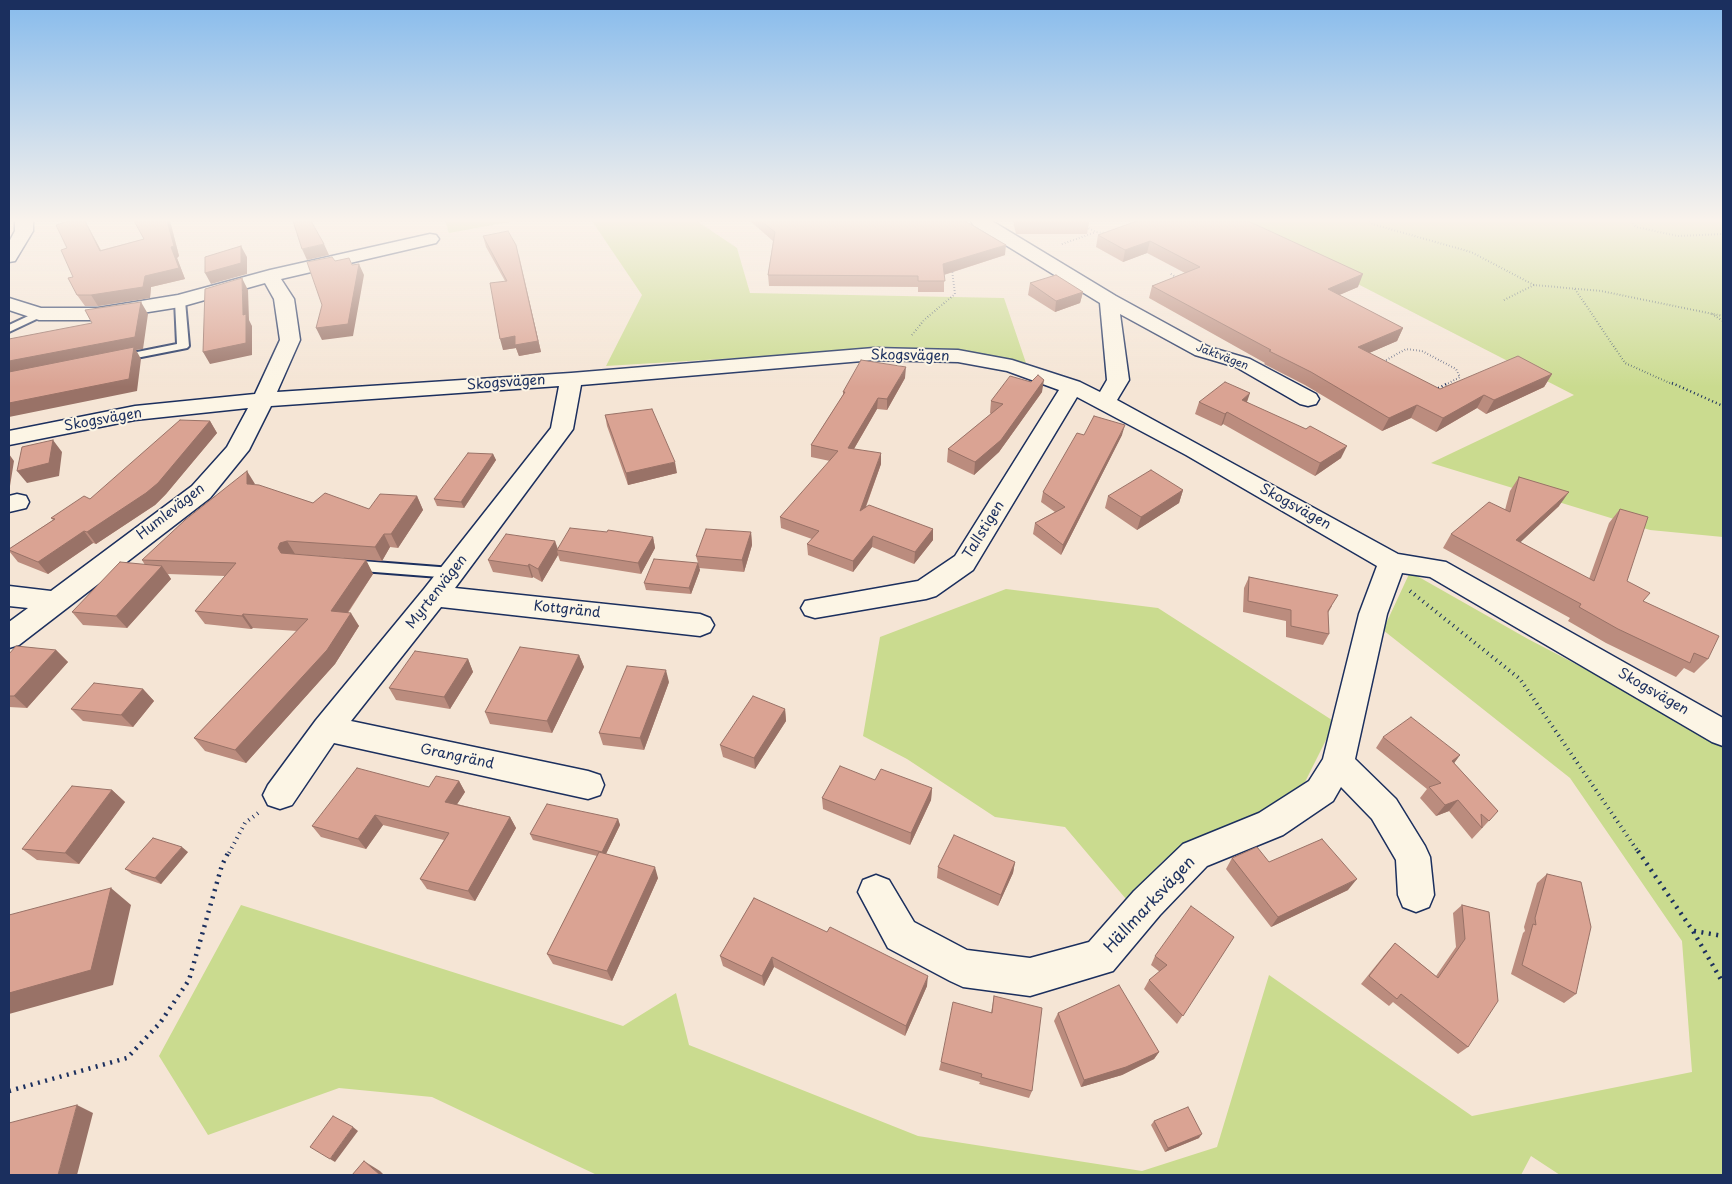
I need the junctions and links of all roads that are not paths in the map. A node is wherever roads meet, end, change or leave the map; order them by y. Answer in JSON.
{"nodes":[{"id":1,"x":270,"y":276,"type":"joint"},
{"id":2,"x":1070,"y":276,"type":"edge"},
{"id":3,"x":1109,"y":300,"type":"junction"},
{"id":4,"x":180,"y":301,"type":"junction"},
{"id":5,"x":9,"y":304,"type":"edge"},
{"id":6,"x":39,"y":314,"type":"junction"},
{"id":7,"x":9,"y":329,"type":"edge"},
{"id":8,"x":105,"y":362,"type":"edge"},
{"id":9,"x":571,"y":379,"type":"junction"},
{"id":10,"x":1072,"y":387,"type":"junction"},
{"id":11,"x":1308,"y":399,"type":"dead end"},
{"id":12,"x":263,"y":400,"type":"junction"},
{"id":13,"x":1105,"y":402,"type":"junction"},
{"id":14,"x":9,"y":438,"type":"edge"},
{"id":15,"x":334,"y":564,"type":"edge"},
{"id":16,"x":1390,"y":567,"type":"junction"},
{"id":17,"x":452,"y":573,"type":"junction"},
{"id":18,"x":9,"y":596,"type":"edge"},
{"id":19,"x":434,"y":596,"type":"junction"},
{"id":20,"x":54,"y":601,"type":"junction"},
{"id":21,"x":815,"y":608,"type":"dead end"},
{"id":22,"x":700,"y":625,"type":"dead end"},
{"id":23,"x":9,"y":637,"type":"edge"},
{"id":24,"x":327,"y":728,"type":"junction"},
{"id":25,"x":1723,"y":733,"type":"edge"},
{"id":26,"x":1338,"y":763,"type":"junction"},
{"id":27,"x":588,"y":785,"type":"dead end"},
{"id":28,"x":280,"y":796,"type":"road end"},
{"id":29,"x":876,"y":892,"type":"dead end"},
{"id":30,"x":1416,"y":895,"type":"dead end"}],
"edges":[{"from":1,"to":4,"type":"street"},
{"from":1,"to":12,"type":"street","name":"Humlevägen"},
{"from":2,"to":3,"type":"street","name":"Jaktvägen"},
{"from":3,"to":11,"type":"street","name":"Jaktvägen"},
{"from":3,"to":13,"type":"street"},
{"from":4,"to":6,"type":"street"},
{"from":4,"to":8,"type":"lane"},
{"from":5,"to":6,"type":"street"},
{"from":6,"to":7,"type":"lane"},
{"from":9,"to":10,"type":"street","name":"Skogsvägen"},
{"from":9,"to":12,"type":"street","name":"Skogsvägen"},
{"from":9,"to":17,"type":"street","name":"Myrtenvägen"},
{"from":10,"to":13,"type":"street","name":"Skogsvägen"},
{"from":10,"to":21,"type":"street","name":"Tallstigen"},
{"from":12,"to":14,"type":"street","name":"Skogsvägen"},
{"from":12,"to":20,"type":"street","name":"Humlevägen"},
{"from":13,"to":16,"type":"street","name":"Skogsvägen"},
{"from":15,"to":17,"type":"lane"},
{"from":16,"to":25,"type":"street","name":"Skogsvägen"},
{"from":16,"to":26,"type":"street","name":"Hällmarksvägen"},
{"from":17,"to":19,"type":"street","name":"Myrtenvägen"},
{"from":18,"to":20,"type":"street"},
{"from":19,"to":22,"type":"street","name":"Kottgränd"},
{"from":19,"to":24,"type":"street","name":"Myrtenvägen"},
{"from":20,"to":23,"type":"street","name":"Humlevägen"},
{"from":24,"to":27,"type":"street","name":"Grangränd"},
{"from":24,"to":28,"type":"street","name":"Myrtenvägen"},
{"from":26,"to":29,"type":"street","name":"Hällmarksvägen"},
{"from":26,"to":30,"type":"street"}]}
